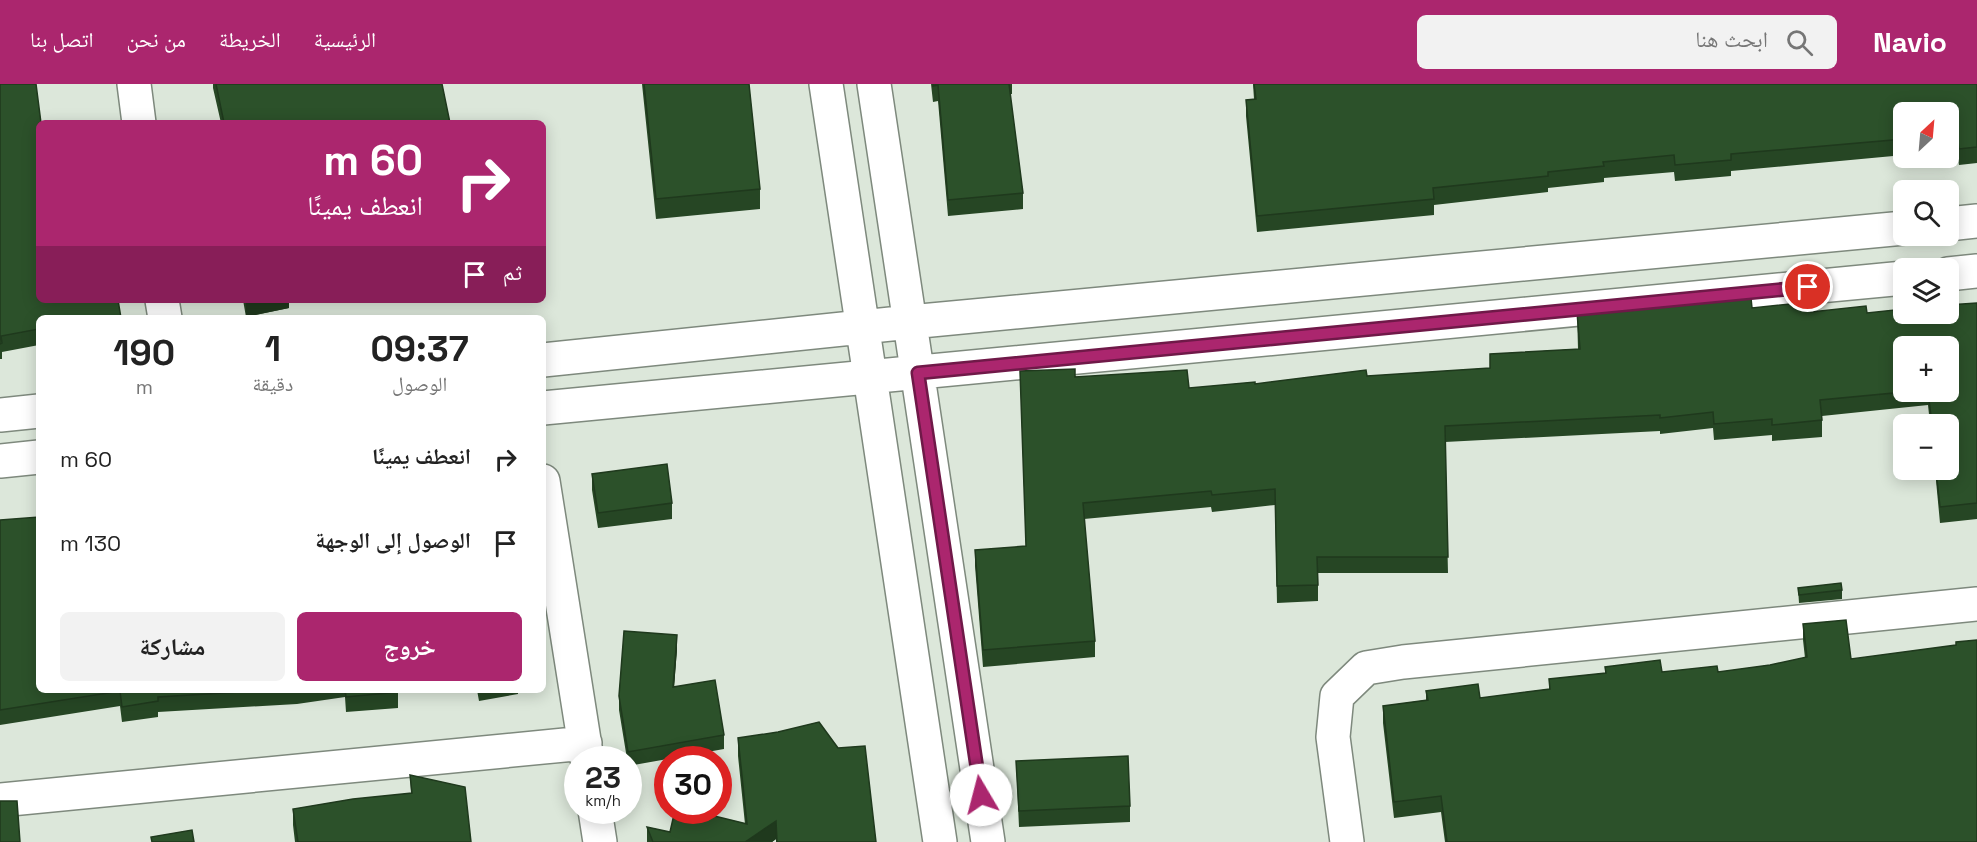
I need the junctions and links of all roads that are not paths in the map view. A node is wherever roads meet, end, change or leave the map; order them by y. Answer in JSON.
{"nodes":[{"id":1,"x":134,"y":84,"type":"edge"},
{"id":2,"x":826,"y":84,"type":"edge"},
{"id":3,"x":874,"y":84,"type":"edge"},
{"id":4,"x":139,"y":120,"type":"edge"},
{"id":5,"x":1977,"y":221,"type":"edge"},
{"id":6,"x":1959,"y":223,"type":"edge"},
{"id":7,"x":1893,"y":229,"type":"edge"},
{"id":8,"x":1977,"y":271,"type":"edge"},
{"id":9,"x":1959,"y":272,"type":"edge"},
{"id":10,"x":1893,"y":279,"type":"edge"},
{"id":11,"x":910,"y":322,"type":"junction"},
{"id":12,"x":863,"y":329,"type":"junction"},
{"id":13,"x":546,"y":360,"type":"edge"},
{"id":14,"x":918,"y":373,"type":"junction"},
{"id":15,"x":870,"y":377,"type":"junction"},
{"id":16,"x":546,"y":408,"type":"edge"},
{"id":17,"x":36,"y":411,"type":"edge"},
{"id":18,"x":0,"y":415,"type":"edge"},
{"id":19,"x":36,"y":457,"type":"edge"},
{"id":20,"x":0,"y":461,"type":"edge"},
{"id":21,"x":546,"y":500,"type":"edge"},
{"id":22,"x":1977,"y":604,"type":"edge"},
{"id":23,"x":585,"y":746,"type":"edge"},
{"id":24,"x":564,"y":753,"type":"edge"},
{"id":25,"x":0,"y":800,"type":"edge"},
{"id":26,"x":597,"y":824,"type":"edge"},
{"id":27,"x":600,"y":842,"type":"edge"},
{"id":28,"x":940,"y":842,"type":"edge"},
{"id":29,"x":988,"y":842,"type":"edge"},
{"id":30,"x":1347,"y":842,"type":"edge"}],
"edges":[{"from":1,"to":4,"type":"street"},
{"from":2,"to":12,"type":"street"},
{"from":3,"to":11,"type":"street"},
{"from":5,"to":6,"type":"street"},
{"from":7,"to":11,"type":"street"},
{"from":8,"to":9,"type":"street"},
{"from":10,"to":14,"type":"street"},
{"from":11,"to":12,"type":"street"},
{"from":11,"to":14,"type":"street"},
{"from":12,"to":13,"type":"street"},
{"from":12,"to":15,"type":"street"},
{"from":14,"to":15,"type":"street"},
{"from":14,"to":29,"type":"street"},
{"from":15,"to":16,"type":"street"},
{"from":15,"to":28,"type":"street"},
{"from":17,"to":18,"type":"street"},
{"from":19,"to":20,"type":"street"},
{"from":21,"to":23,"type":"street"},
{"from":22,"to":30,"type":"street"},
{"from":24,"to":25,"type":"street"},
{"from":26,"to":27,"type":"street"}]}
